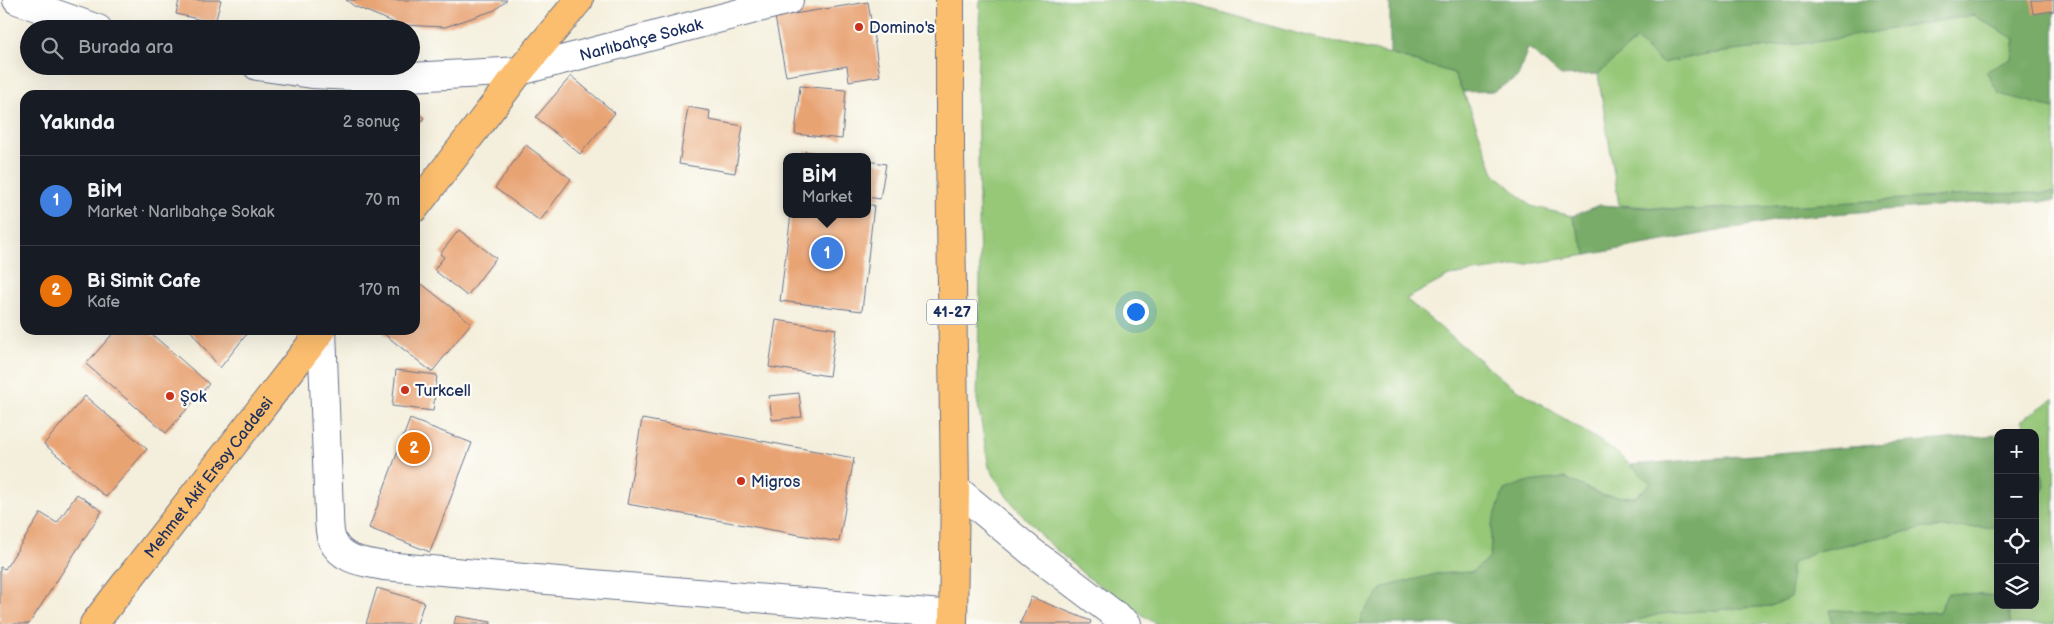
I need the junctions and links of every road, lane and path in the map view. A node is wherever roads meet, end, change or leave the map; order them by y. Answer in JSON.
{"nodes":[{"id":1,"x":17,"y":0,"type":"edge"},
{"id":2,"x":579,"y":0,"type":"edge"},
{"id":3,"x":790,"y":0,"type":"edge"},
{"id":4,"x":950,"y":0,"type":"edge"},
{"id":5,"x":73,"y":20,"type":"edge"},
{"id":6,"x":520,"y":71,"type":"junction"},
{"id":7,"x":332,"y":75,"type":"edge"},
{"id":8,"x":420,"y":201,"type":"edge"},
{"id":9,"x":318,"y":335,"type":"edge"},
{"id":10,"x":322,"y":335,"type":"edge"},
{"id":11,"x":955,"y":488,"type":"junction"},
{"id":12,"x":953,"y":620,"type":"edge"},
{"id":13,"x":94,"y":624,"type":"edge"},
{"id":14,"x":1127,"y":624,"type":"edge"}],
"edges":[{"from":1,"to":5,"type":"street"},
{"from":2,"to":6,"type":"main road"},
{"from":3,"to":6,"type":"street","name":"Narlıbahçe Sokak"},
{"from":4,"to":11,"type":"main road","number":"41-27"},
{"from":6,"to":7,"type":"street","name":"Narlıbahçe Sokak"},
{"from":6,"to":8,"type":"main road"},
{"from":9,"to":13,"type":"main road","name":"Mehmet Akif Ersoy Caddesi"},
{"from":10,"to":12,"type":"street"},
{"from":11,"to":12,"type":"main road","number":"41-27"},
{"from":11,"to":14,"type":"street"}]}
